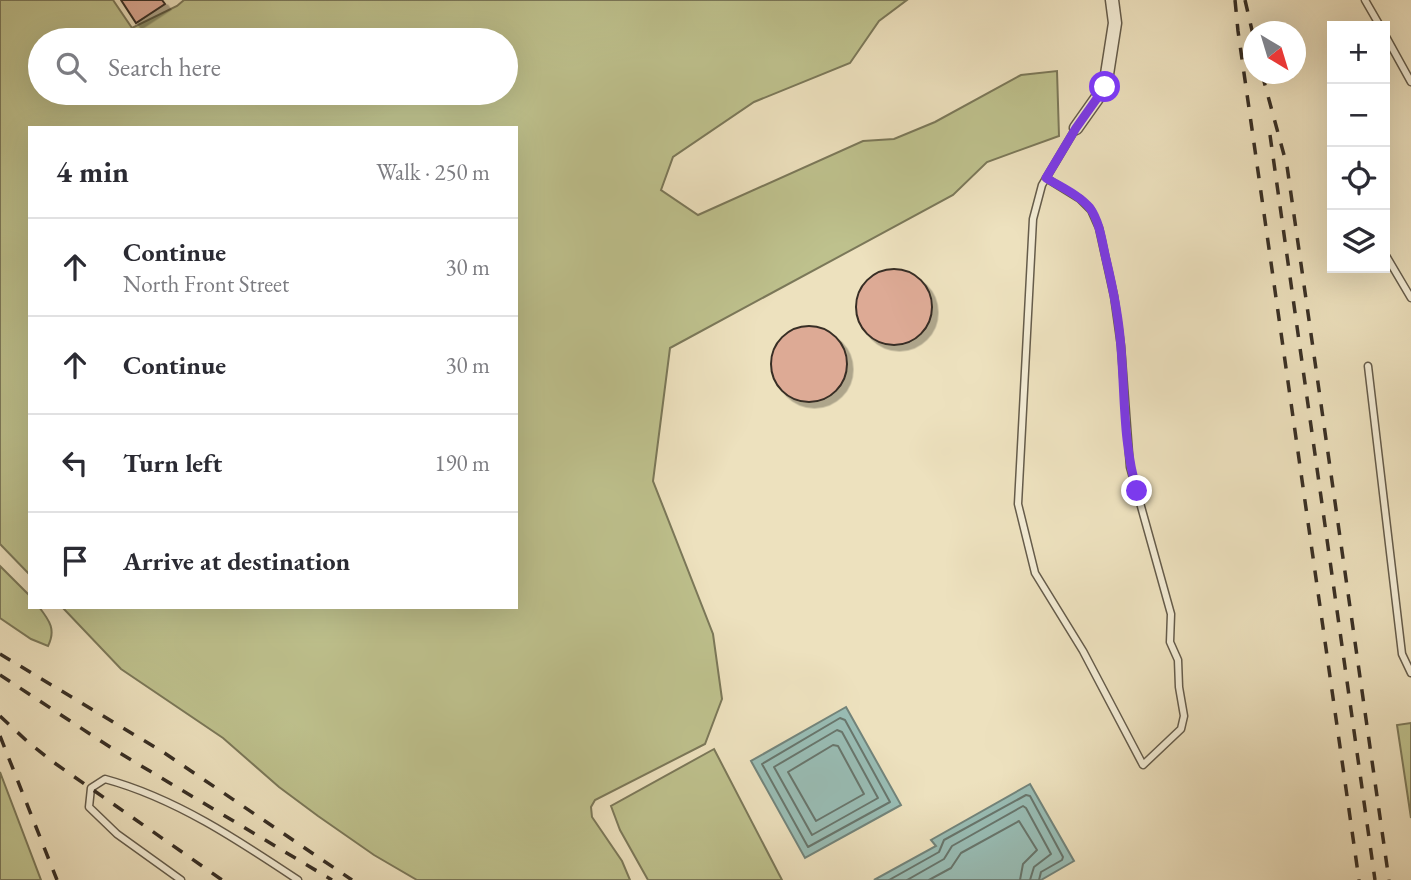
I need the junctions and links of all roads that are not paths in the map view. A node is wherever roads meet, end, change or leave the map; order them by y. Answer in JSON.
{"nodes":[{"id":1,"x":1112,"y":0,"type":"edge"},
{"id":2,"x":1365,"y":0,"type":"edge"},
{"id":3,"x":1377,"y":21,"type":"edge"},
{"id":4,"x":1390,"y":44,"type":"edge"},
{"id":5,"x":1411,"y":82,"type":"edge"},
{"id":6,"x":1076,"y":128,"type":"joint"},
{"id":7,"x":1046,"y":178,"type":"junction"},
{"id":8,"x":1390,"y":262,"type":"edge"},
{"id":9,"x":1411,"y":298,"type":"edge"},
{"id":10,"x":1368,"y":366,"type":"dead end"},
{"id":11,"x":1411,"y":673,"type":"edge"},
{"id":12,"x":181,"y":880,"type":"edge"},
{"id":13,"x":298,"y":880,"type":"edge"}],
"edges":[{"from":1,"to":6,"type":"street"},
{"from":2,"to":3,"type":"lane"},
{"from":4,"to":5,"type":"lane"},
{"from":6,"to":7,"type":"lane"},
{"from":7,"to":7,"type":"lane"},
{"from":8,"to":9,"type":"lane"},
{"from":10,"to":11,"type":"lane"},
{"from":12,"to":13,"type":"lane"}]}
